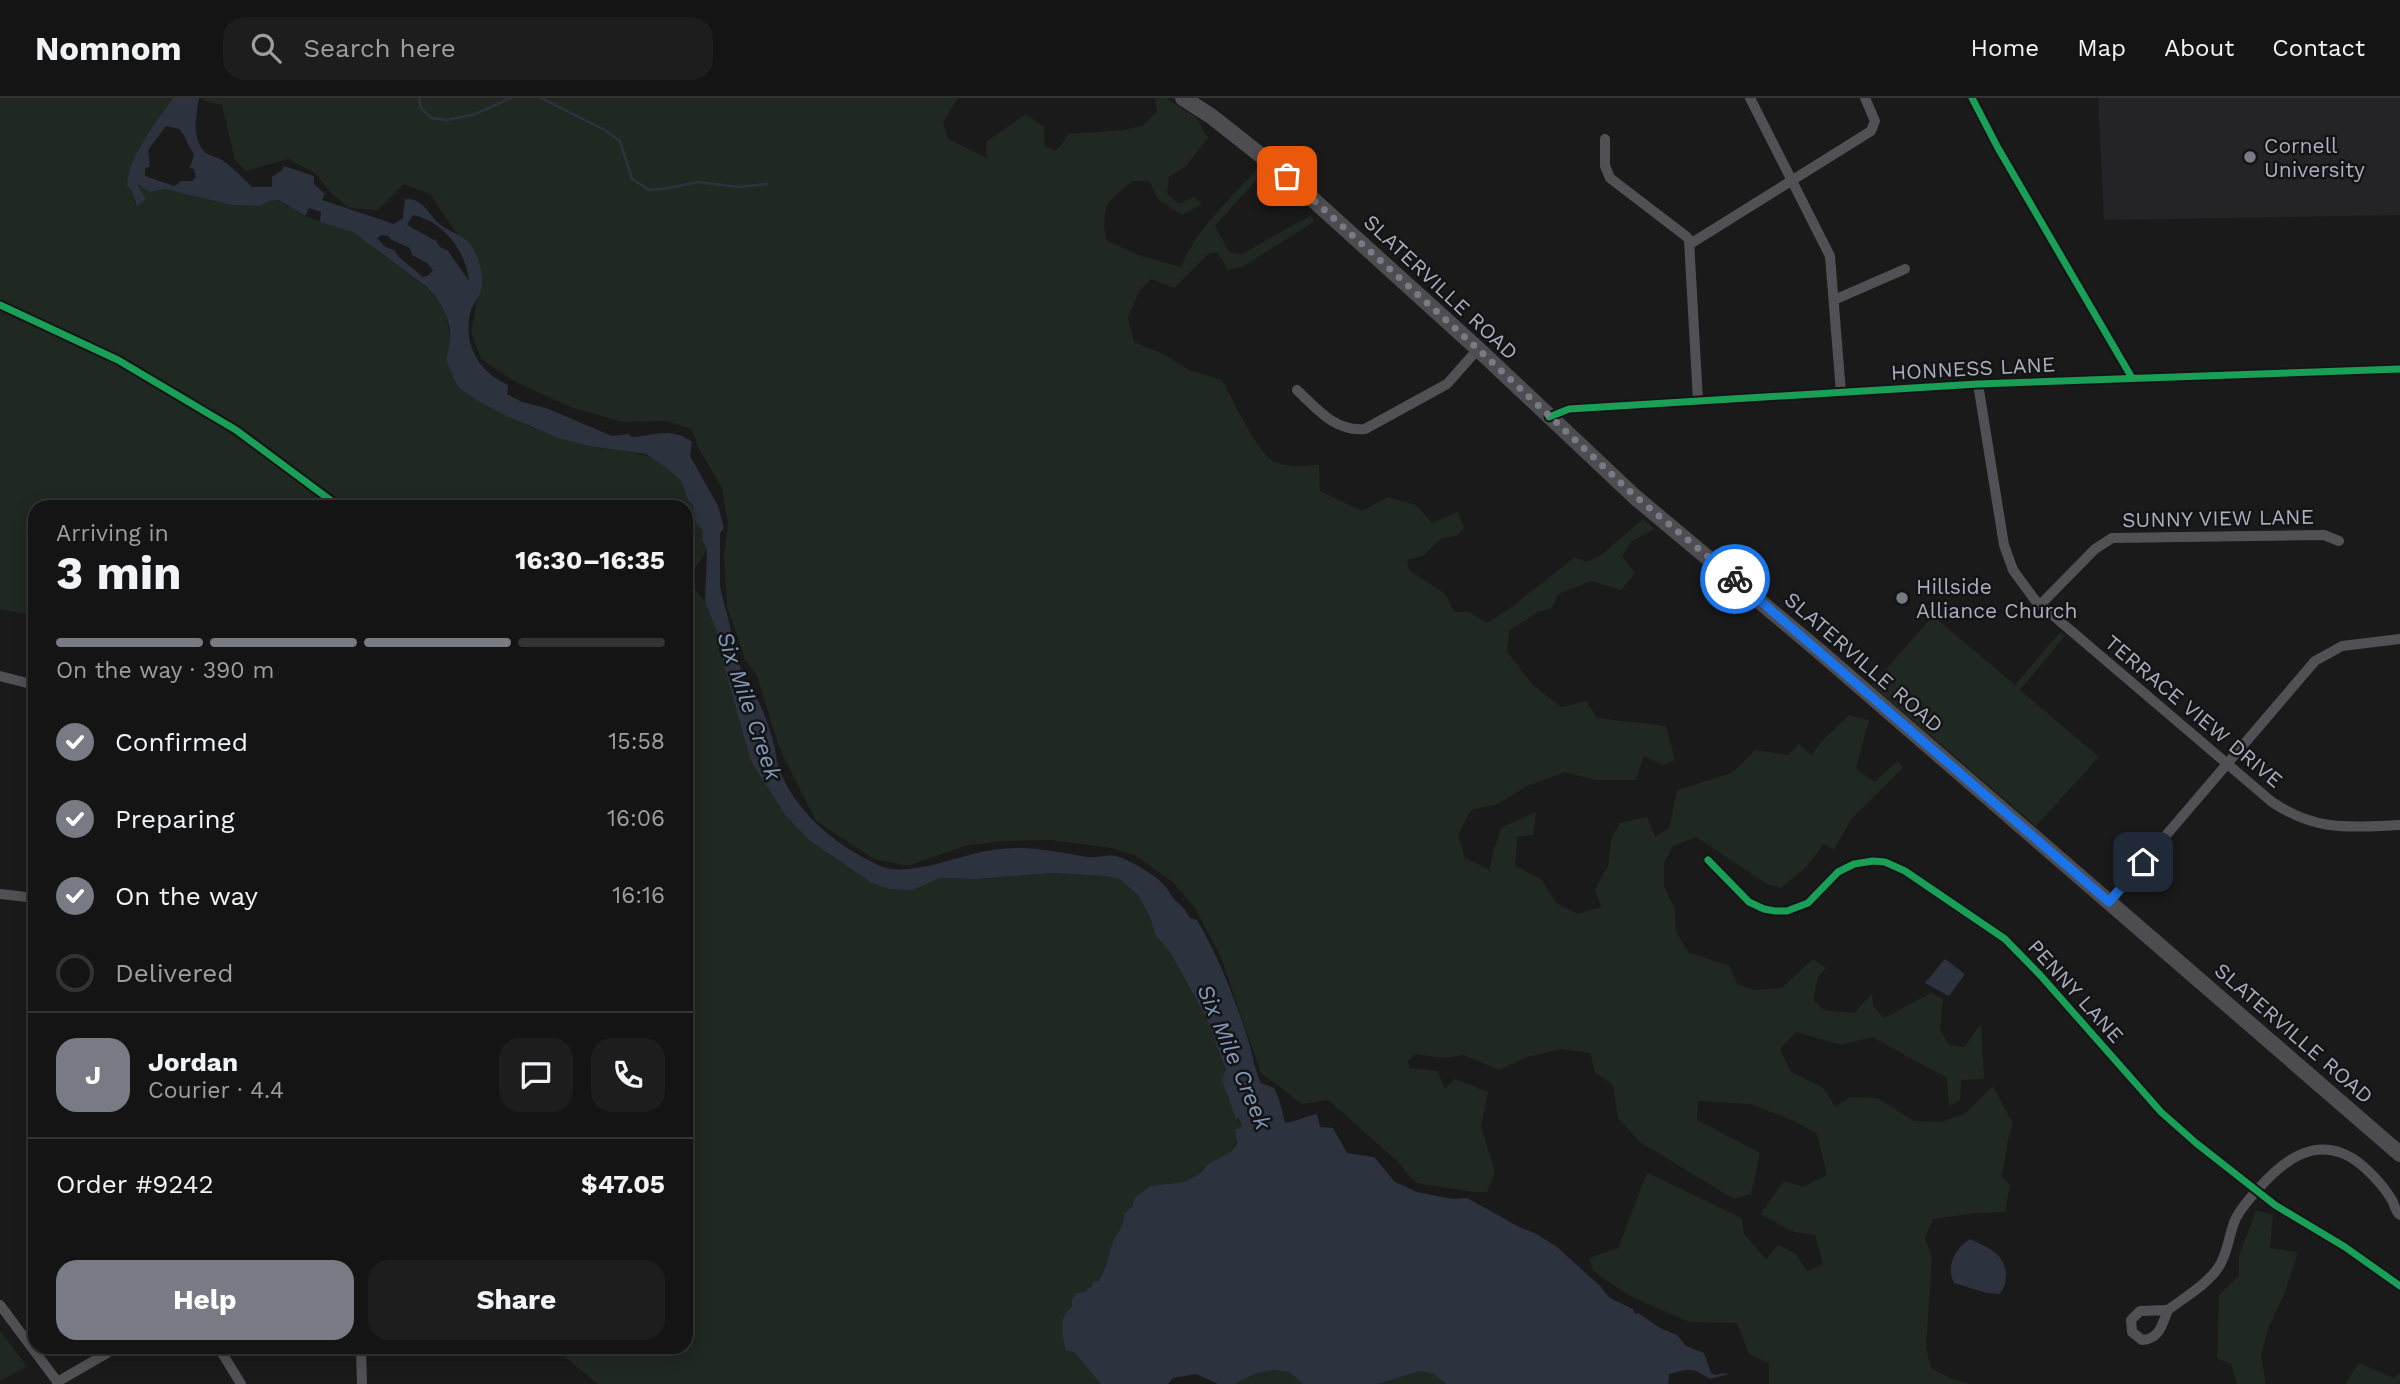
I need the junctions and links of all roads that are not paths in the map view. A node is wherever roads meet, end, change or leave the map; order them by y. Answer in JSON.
{"nodes":[{"id":1,"x":1183,"y":98,"type":"edge"},
{"id":2,"x":1750,"y":98,"type":"edge"},
{"id":3,"x":1866,"y":98,"type":"edge"},
{"id":4,"x":1605,"y":139,"type":"dead end"},
{"id":5,"x":1791,"y":180,"type":"junction"},
{"id":6,"x":1690,"y":244,"type":"junction"},
{"id":7,"x":1905,"y":269,"type":"dead end"},
{"id":8,"x":1834,"y":300,"type":"junction"},
{"id":9,"x":1478,"y":349,"type":"junction"},
{"id":10,"x":2400,"y":369,"type":"edge"},
{"id":11,"x":1978,"y":384,"type":"junction"},
{"id":12,"x":1297,"y":390,"type":"dead end"},
{"id":13,"x":1841,"y":393,"type":"junction"},
{"id":14,"x":1698,"y":401,"type":"junction"},
{"id":15,"x":1549,"y":417,"type":"junction"},
{"id":16,"x":2339,"y":541,"type":"dead end"},
{"id":17,"x":2040,"y":605,"type":"junction"},
{"id":18,"x":2400,"y":639,"type":"edge"},
{"id":19,"x":0,"y":676,"type":"edge"},
{"id":20,"x":28,"y":683,"type":"edge"},
{"id":21,"x":2227,"y":764,"type":"junction"},
{"id":22,"x":2400,"y":825,"type":"edge"},
{"id":23,"x":1708,"y":860,"type":"dead end"},
{"id":24,"x":0,"y":894,"type":"edge"},
{"id":25,"x":28,"y":897,"type":"edge"},
{"id":26,"x":2109,"y":902,"type":"junction"},
{"id":27,"x":2400,"y":1154,"type":"edge"},
{"id":28,"x":2257,"y":1190,"type":"junction"},
{"id":29,"x":2398,"y":1209,"type":"edge"},
{"id":30,"x":2400,"y":1286,"type":"edge"},
{"id":31,"x":0,"y":1304,"type":"edge"},
{"id":32,"x":2168,"y":1310,"type":"dead end"},
{"id":33,"x":28,"y":1342,"type":"edge"},
{"id":34,"x":37,"y":1354,"type":"edge"},
{"id":35,"x":106,"y":1354,"type":"edge"},
{"id":36,"x":223,"y":1354,"type":"edge"},
{"id":37,"x":361,"y":1354,"type":"edge"},
{"id":38,"x":58,"y":1383,"type":"edge"},
{"id":39,"x":241,"y":1384,"type":"edge"},
{"id":40,"x":362,"y":1384,"type":"edge"}],
"edges":[{"from":1,"to":9,"type":"highway","name":"SLATERVILLE ROAD"},
{"from":2,"to":5,"type":"street"},
{"from":3,"to":5,"type":"street"},
{"from":4,"to":6,"type":"street"},
{"from":5,"to":6,"type":"street"},
{"from":5,"to":8,"type":"street"},
{"from":6,"to":14,"type":"street"},
{"from":7,"to":8,"type":"street"},
{"from":8,"to":13,"type":"street"},
{"from":9,"to":12,"type":"street"},
{"from":9,"to":15,"type":"highway","name":"SLATERVILLE ROAD"},
{"from":10,"to":11,"type":"street","name":"HONNESS LANE"},
{"from":11,"to":13,"type":"street","name":"HONNESS LANE"},
{"from":11,"to":17,"type":"street","name":"TERRACE VIEW DRIVE"},
{"from":13,"to":14,"type":"street","name":"HONNESS LANE"},
{"from":14,"to":15,"type":"street","name":"HONNESS LANE"},
{"from":15,"to":26,"type":"highway","name":"SLATERVILLE ROAD"},
{"from":16,"to":17,"type":"street","name":"SUNNY VIEW LANE"},
{"from":17,"to":21,"type":"street","name":"TERRACE VIEW DRIVE"},
{"from":18,"to":21,"type":"street"},
{"from":19,"to":20,"type":"street"},
{"from":21,"to":22,"type":"street","name":"TERRACE VIEW DRIVE"},
{"from":21,"to":26,"type":"street"},
{"from":23,"to":28,"type":"street","name":"PENNY LANE"},
{"from":24,"to":25,"type":"street"},
{"from":26,"to":27,"type":"highway","name":"SLATERVILLE ROAD"},
{"from":28,"to":29,"type":"street"},
{"from":28,"to":30,"type":"street","name":"PENNY LANE"},
{"from":28,"to":32,"type":"street"},
{"from":31,"to":33,"type":"street"},
{"from":34,"to":38,"type":"street"},
{"from":35,"to":38,"type":"street"},
{"from":36,"to":39,"type":"street"},
{"from":37,"to":40,"type":"street"}]}
